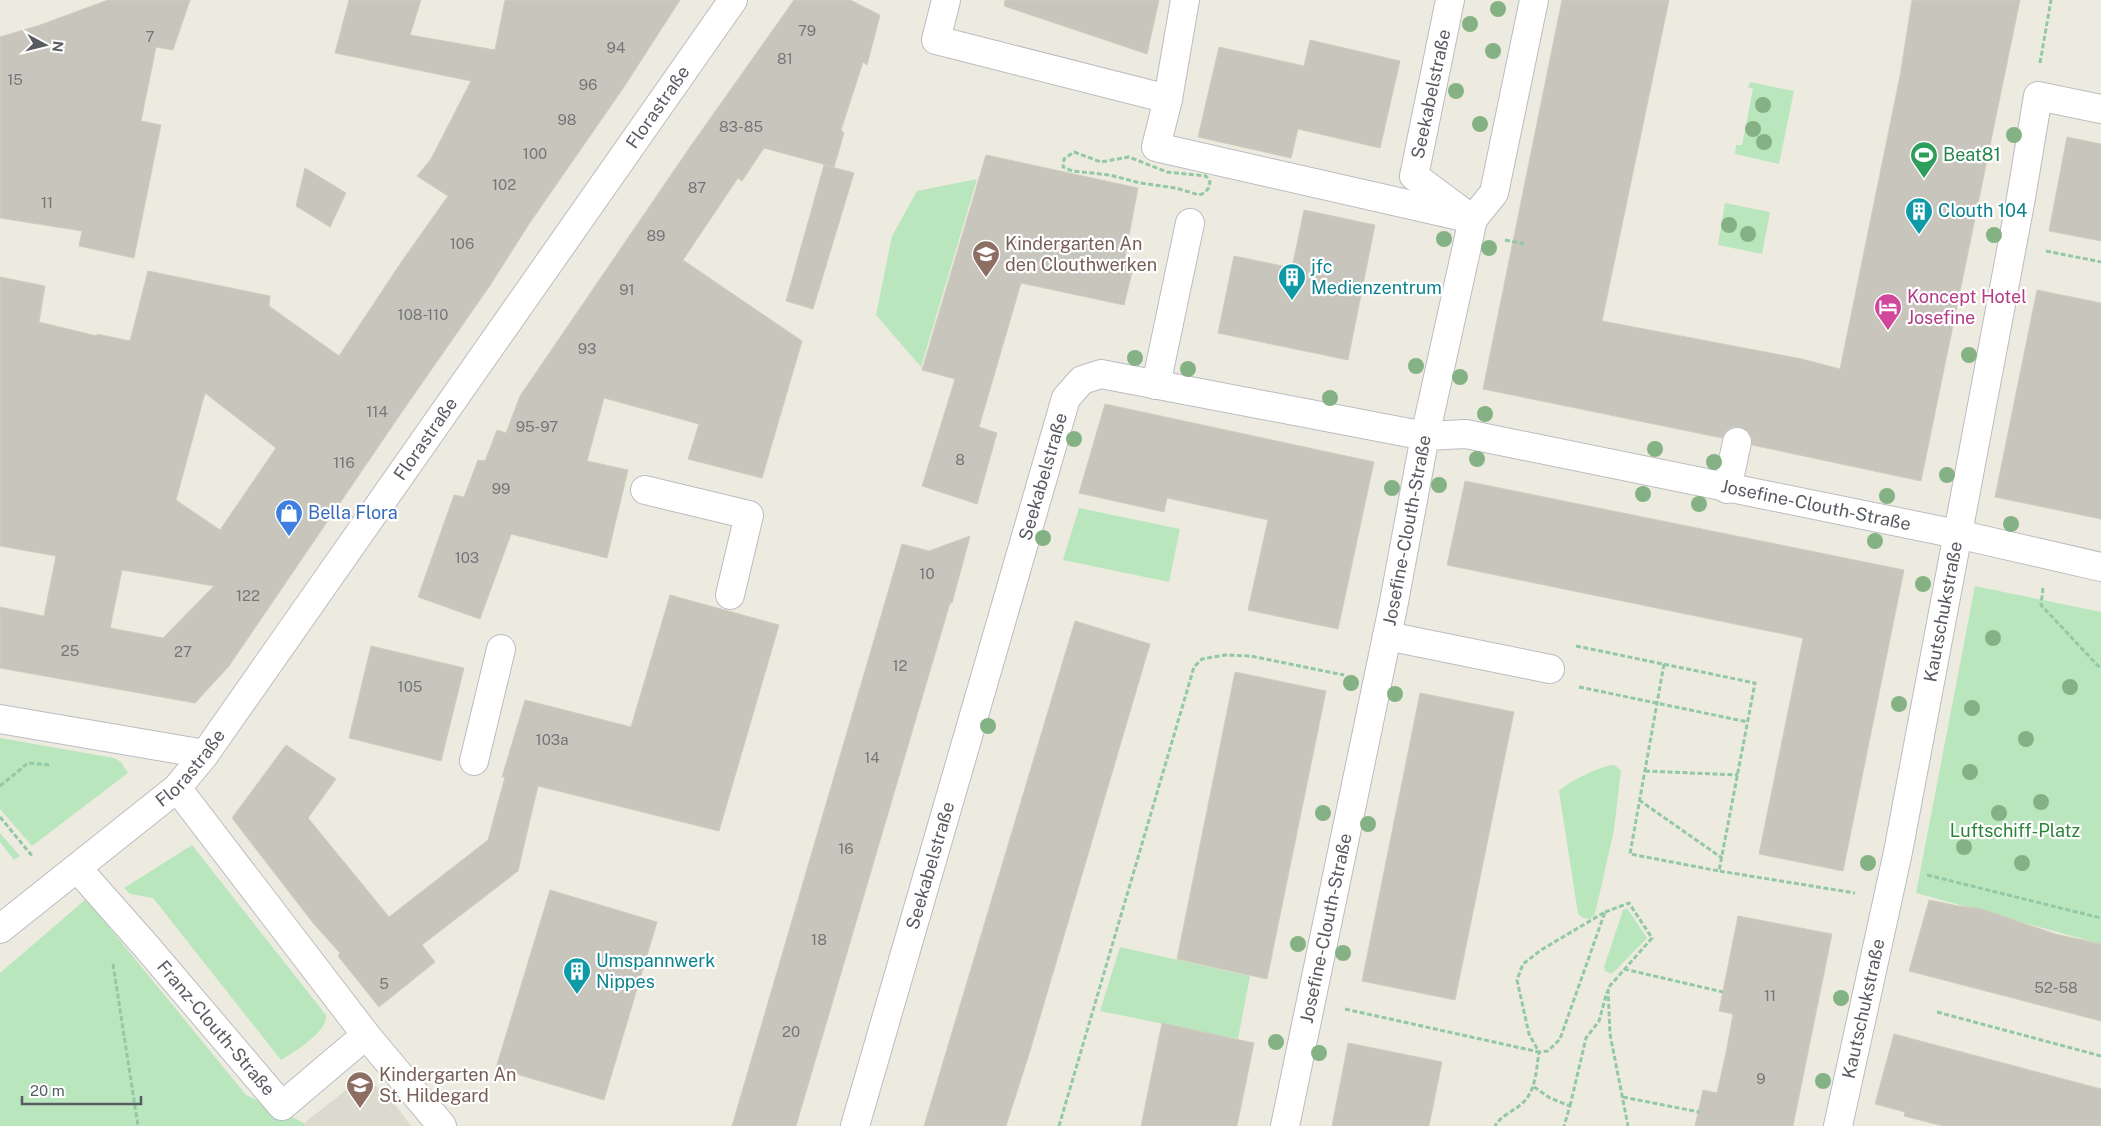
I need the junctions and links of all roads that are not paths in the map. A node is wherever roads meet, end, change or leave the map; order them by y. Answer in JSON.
{"nodes":[{"id":1,"x":733,"y":0,"type":"edge"},
{"id":2,"x":946,"y":0,"type":"edge"},
{"id":3,"x":1185,"y":0,"type":"edge"},
{"id":4,"x":1450,"y":0,"type":"edge"},
{"id":5,"x":1534,"y":0,"type":"edge"},
{"id":6,"x":1168,"y":99,"type":"junction"},
{"id":7,"x":2101,"y":109,"type":"edge"},
{"id":8,"x":1473,"y":219,"type":"junction"},
{"id":9,"x":1190,"y":222,"type":"dead end"},
{"id":10,"x":1156,"y":385,"type":"junction"},
{"id":11,"x":1425,"y":436,"type":"junction"},
{"id":12,"x":1738,"y":442,"type":"dead end"},
{"id":13,"x":1727,"y":489,"type":"junction"},
{"id":14,"x":644,"y":490,"type":"dead end"},
{"id":15,"x":1957,"y":534,"type":"junction"},
{"id":16,"x":2101,"y":566,"type":"edge"},
{"id":17,"x":730,"y":595,"type":"dead end"},
{"id":18,"x":1387,"y":636,"type":"junction"},
{"id":19,"x":501,"y":649,"type":"dead end"},
{"id":20,"x":1550,"y":669,"type":"dead end"},
{"id":21,"x":0,"y":719,"type":"edge"},
{"id":22,"x":206,"y":754,"type":"junction"},
{"id":23,"x":474,"y":761,"type":"dead end"},
{"id":24,"x":177,"y":788,"type":"junction"},
{"id":25,"x":77,"y":868,"type":"junction"},
{"id":26,"x":0,"y":929,"type":"edge"},
{"id":27,"x":366,"y":1035,"type":"junction"},
{"id":28,"x":442,"y":1126,"type":"edge"},
{"id":29,"x":855,"y":1126,"type":"edge"},
{"id":30,"x":1286,"y":1126,"type":"edge"},
{"id":31,"x":1838,"y":1126,"type":"edge"}],
"edges":[{"from":1,"to":22,"type":"street","name":"Florastraße"},
{"from":2,"to":6,"type":"street"},
{"from":3,"to":6,"type":"street"},
{"from":4,"to":8,"type":"street","name":"Seekabelstraße"},
{"from":5,"to":8,"type":"street"},
{"from":6,"to":8,"type":"street"},
{"from":7,"to":15,"type":"street","name":"Kautschukstraße"},
{"from":8,"to":11,"type":"street"},
{"from":9,"to":10,"type":"street"},
{"from":10,"to":11,"type":"street","name":"Seekabelstraße"},
{"from":10,"to":29,"type":"street","name":"Seekabelstraße"},
{"from":11,"to":13,"type":"street","name":"Josefine-Clouth-Straße"},
{"from":11,"to":18,"type":"street","name":"Josefine-Clouth-Straße"},
{"from":12,"to":13,"type":"street"},
{"from":13,"to":15,"type":"street","name":"Josefine-Clouth-Straße"},
{"from":14,"to":17,"type":"street"},
{"from":15,"to":16,"type":"street","name":"Josefine-Clouth-Straße"},
{"from":15,"to":31,"type":"street","name":"Kautschukstraße"},
{"from":18,"to":20,"type":"street"},
{"from":18,"to":30,"type":"street","name":"Josefine-Clouth-Straße"},
{"from":19,"to":23,"type":"street"},
{"from":21,"to":22,"type":"street"},
{"from":22,"to":24,"type":"street","name":"Florastraße"},
{"from":24,"to":25,"type":"street","name":"Florastraße"},
{"from":24,"to":27,"type":"street"},
{"from":25,"to":26,"type":"street","name":"Florastraße"},
{"from":25,"to":27,"type":"street","name":"Franz-Clouth-Straße"},
{"from":27,"to":28,"type":"street"}]}
